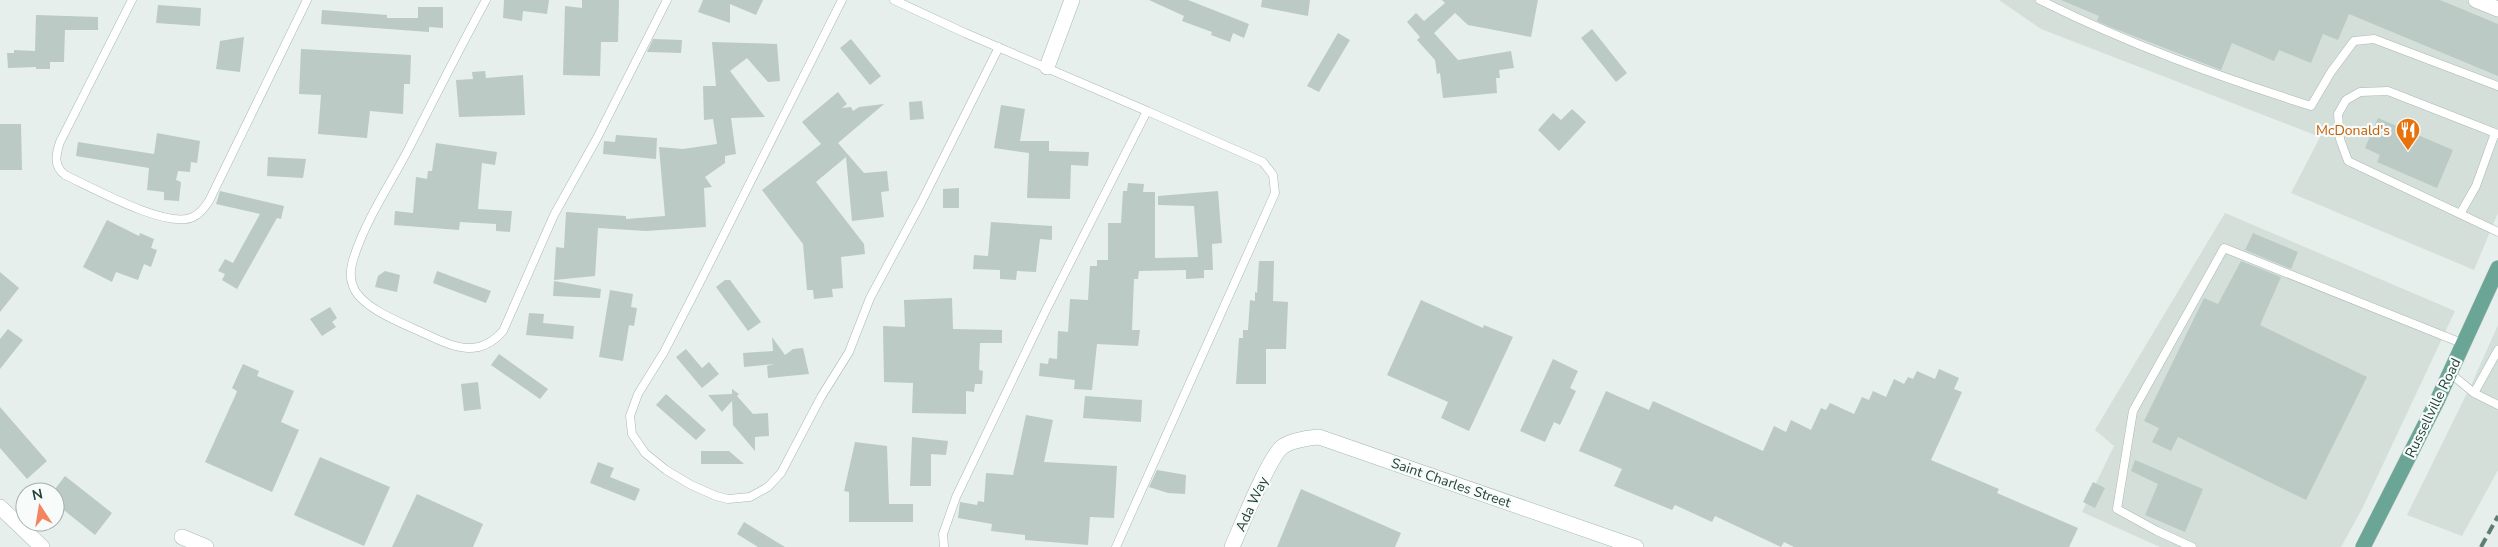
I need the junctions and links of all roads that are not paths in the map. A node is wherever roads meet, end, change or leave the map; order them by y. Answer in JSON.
{"nodes":[{"id":1,"x":132,"y":0,"type":"edge"},
{"id":2,"x":308,"y":0,"type":"edge"},
{"id":3,"x":486,"y":0,"type":"edge"},
{"id":4,"x":668,"y":0,"type":"edge"},
{"id":5,"x":842,"y":0,"type":"edge"},
{"id":6,"x":894,"y":0,"type":"edge"},
{"id":7,"x":1072,"y":0,"type":"edge"},
{"id":8,"x":2040,"y":0,"type":"edge"},
{"id":9,"x":2476,"y":0,"type":"edge"},
{"id":10,"x":2498,"y":9,"type":"edge"},
{"id":11,"x":999,"y":47,"type":"junction"},
{"id":12,"x":1047,"y":67,"type":"junction"},
{"id":13,"x":2498,"y":86,"type":"edge"},
{"id":14,"x":1147,"y":111,"type":"junction"},
{"id":15,"x":2497,"y":134,"type":"edge"},
{"id":16,"x":2460,"y":214,"type":"junction"},
{"id":17,"x":2498,"y":232,"type":"edge"},
{"id":18,"x":2498,"y":268,"type":"edge"},
{"id":19,"x":2464,"y":344,"type":"junction"},
{"id":20,"x":2498,"y":350,"type":"edge"},
{"id":21,"x":2450,"y":373,"type":"junction"},
{"id":22,"x":2474,"y":393,"type":"junction"},
{"id":23,"x":2498,"y":405,"type":"edge"},
{"id":24,"x":1272,"y":460,"type":"joint"},
{"id":25,"x":0,"y":506,"type":"edge"},
{"id":26,"x":182,"y":537,"type":"dead end"},
{"id":27,"x":42,"y":547,"type":"edge"},
{"id":28,"x":206,"y":547,"type":"edge"},
{"id":29,"x":944,"y":547,"type":"edge"},
{"id":30,"x":1116,"y":547,"type":"edge"},
{"id":31,"x":1232,"y":547,"type":"edge"},
{"id":32,"x":1636,"y":547,"type":"edge"},
{"id":33,"x":2192,"y":547,"type":"edge"},
{"id":34,"x":2364,"y":547,"type":"edge"}],
"edges":[{"from":1,"to":2,"type":"lane"},
{"from":3,"to":4,"type":"lane"},
{"from":5,"to":11,"type":"lane"},
{"from":6,"to":11,"type":"lane"},
{"from":7,"to":12,"type":"street"},
{"from":8,"to":13,"type":"lane"},
{"from":9,"to":10,"type":"street"},
{"from":11,"to":12,"type":"lane"},
{"from":12,"to":14,"type":"lane"},
{"from":14,"to":29,"type":"lane"},
{"from":14,"to":30,"type":"lane"},
{"from":15,"to":16,"type":"lane"},
{"from":15,"to":16,"type":"lane"},
{"from":16,"to":17,"type":"lane"},
{"from":18,"to":19,"type":"main road","name":"Russellville Road"},
{"from":19,"to":21,"type":"main road","name":"Russellville Road"},
{"from":19,"to":33,"type":"lane"},
{"from":20,"to":22,"type":"lane"},
{"from":21,"to":22,"type":"lane"},
{"from":21,"to":34,"type":"main road","name":"Russellville Road"},
{"from":22,"to":23,"type":"lane"},
{"from":24,"to":31,"type":"street","name":"Ada Way"},
{"from":24,"to":32,"type":"street","name":"Saint Charles Street"},
{"from":25,"to":27,"type":"street"},
{"from":26,"to":28,"type":"street"}]}
